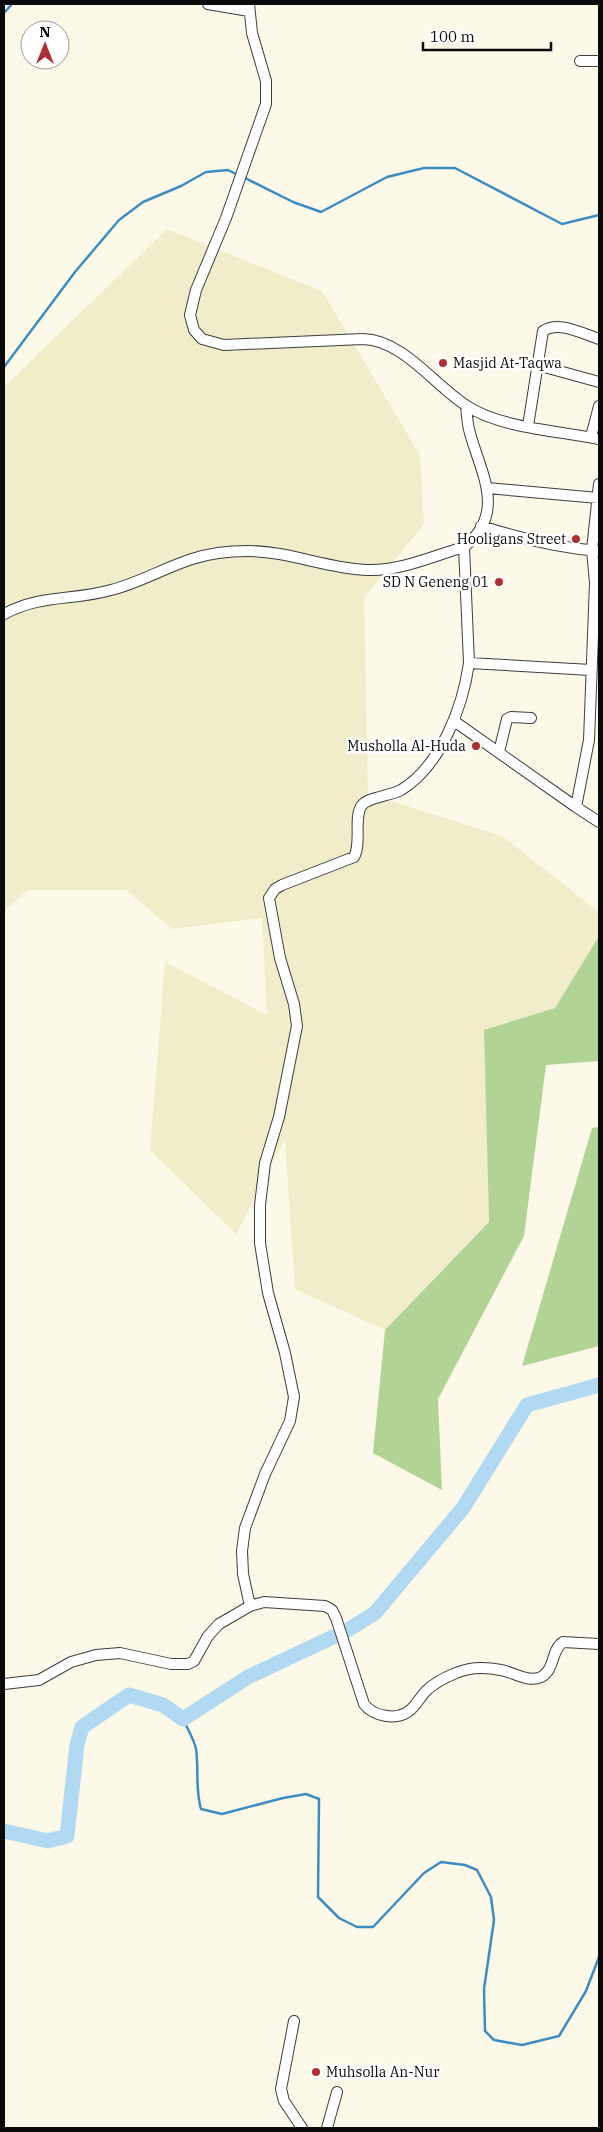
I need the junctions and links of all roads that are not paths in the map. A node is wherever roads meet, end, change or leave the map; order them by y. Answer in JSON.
{"nodes":[{"id":1,"x":208,"y":4,"type":"edge"},
{"id":2,"x":249,"y":8,"type":"edge"},
{"id":3,"x":580,"y":61,"type":"dead end"},
{"id":4,"x":599,"y":61,"type":"edge"},
{"id":5,"x":599,"y":339,"type":"edge"},
{"id":6,"x":537,"y":365,"type":"junction"},
{"id":7,"x":599,"y":382,"type":"edge"},
{"id":8,"x":466,"y":406,"type":"junction"},
{"id":9,"x":599,"y":406,"type":"edge"},
{"id":10,"x":528,"y":426,"type":"junction"},
{"id":11,"x":595,"y":438,"type":"edge"},
{"id":12,"x":599,"y":486,"type":"edge"},
{"id":13,"x":487,"y":488,"type":"junction"},
{"id":14,"x":598,"y":498,"type":"junction"},
{"id":15,"x":481,"y":526,"type":"junction"},
{"id":16,"x":464,"y":547,"type":"junction"},
{"id":17,"x":595,"y":550,"type":"edge"},
{"id":18,"x":4,"y":614,"type":"edge"},
{"id":19,"x":469,"y":662,"type":"junction"},
{"id":20,"x":591,"y":670,"type":"junction"},
{"id":21,"x":530,"y":718,"type":"dead end"},
{"id":22,"x":454,"y":721,"type":"junction"},
{"id":23,"x":499,"y":752,"type":"junction"},
{"id":24,"x":576,"y":807,"type":"junction"},
{"id":25,"x":599,"y":822,"type":"edge"},
{"id":26,"x":250,"y":1606,"type":"junction"},
{"id":27,"x":599,"y":1644,"type":"edge"},
{"id":28,"x":4,"y":1684,"type":"edge"},
{"id":29,"x":294,"y":2021,"type":"dead end"},
{"id":30,"x":337,"y":2092,"type":"dead end"},
{"id":31,"x":302,"y":2128,"type":"edge"},
{"id":32,"x":327,"y":2128,"type":"edge"}],
"edges":[{"from":1,"to":2,"type":"street"},
{"from":2,"to":8,"type":"street"},
{"from":3,"to":4,"type":"street"},
{"from":5,"to":6,"type":"street"},
{"from":6,"to":7,"type":"street"},
{"from":6,"to":10,"type":"street"},
{"from":8,"to":10,"type":"street"},
{"from":8,"to":13,"type":"street"},
{"from":9,"to":11,"type":"street"},
{"from":10,"to":11,"type":"street"},
{"from":12,"to":14,"type":"street"},
{"from":13,"to":14,"type":"street"},
{"from":13,"to":15,"type":"street"},
{"from":14,"to":17,"type":"street"},
{"from":15,"to":16,"type":"street"},
{"from":15,"to":17,"type":"street"},
{"from":16,"to":18,"type":"street"},
{"from":16,"to":19,"type":"street"},
{"from":17,"to":20,"type":"street"},
{"from":19,"to":20,"type":"street"},
{"from":19,"to":22,"type":"street"},
{"from":20,"to":24,"type":"street"},
{"from":21,"to":23,"type":"street"},
{"from":22,"to":23,"type":"street"},
{"from":22,"to":26,"type":"street"},
{"from":23,"to":24,"type":"street"},
{"from":24,"to":25,"type":"street"},
{"from":26,"to":27,"type":"street"},
{"from":26,"to":28,"type":"street"},
{"from":29,"to":31,"type":"street"},
{"from":30,"to":32,"type":"street"}]}
